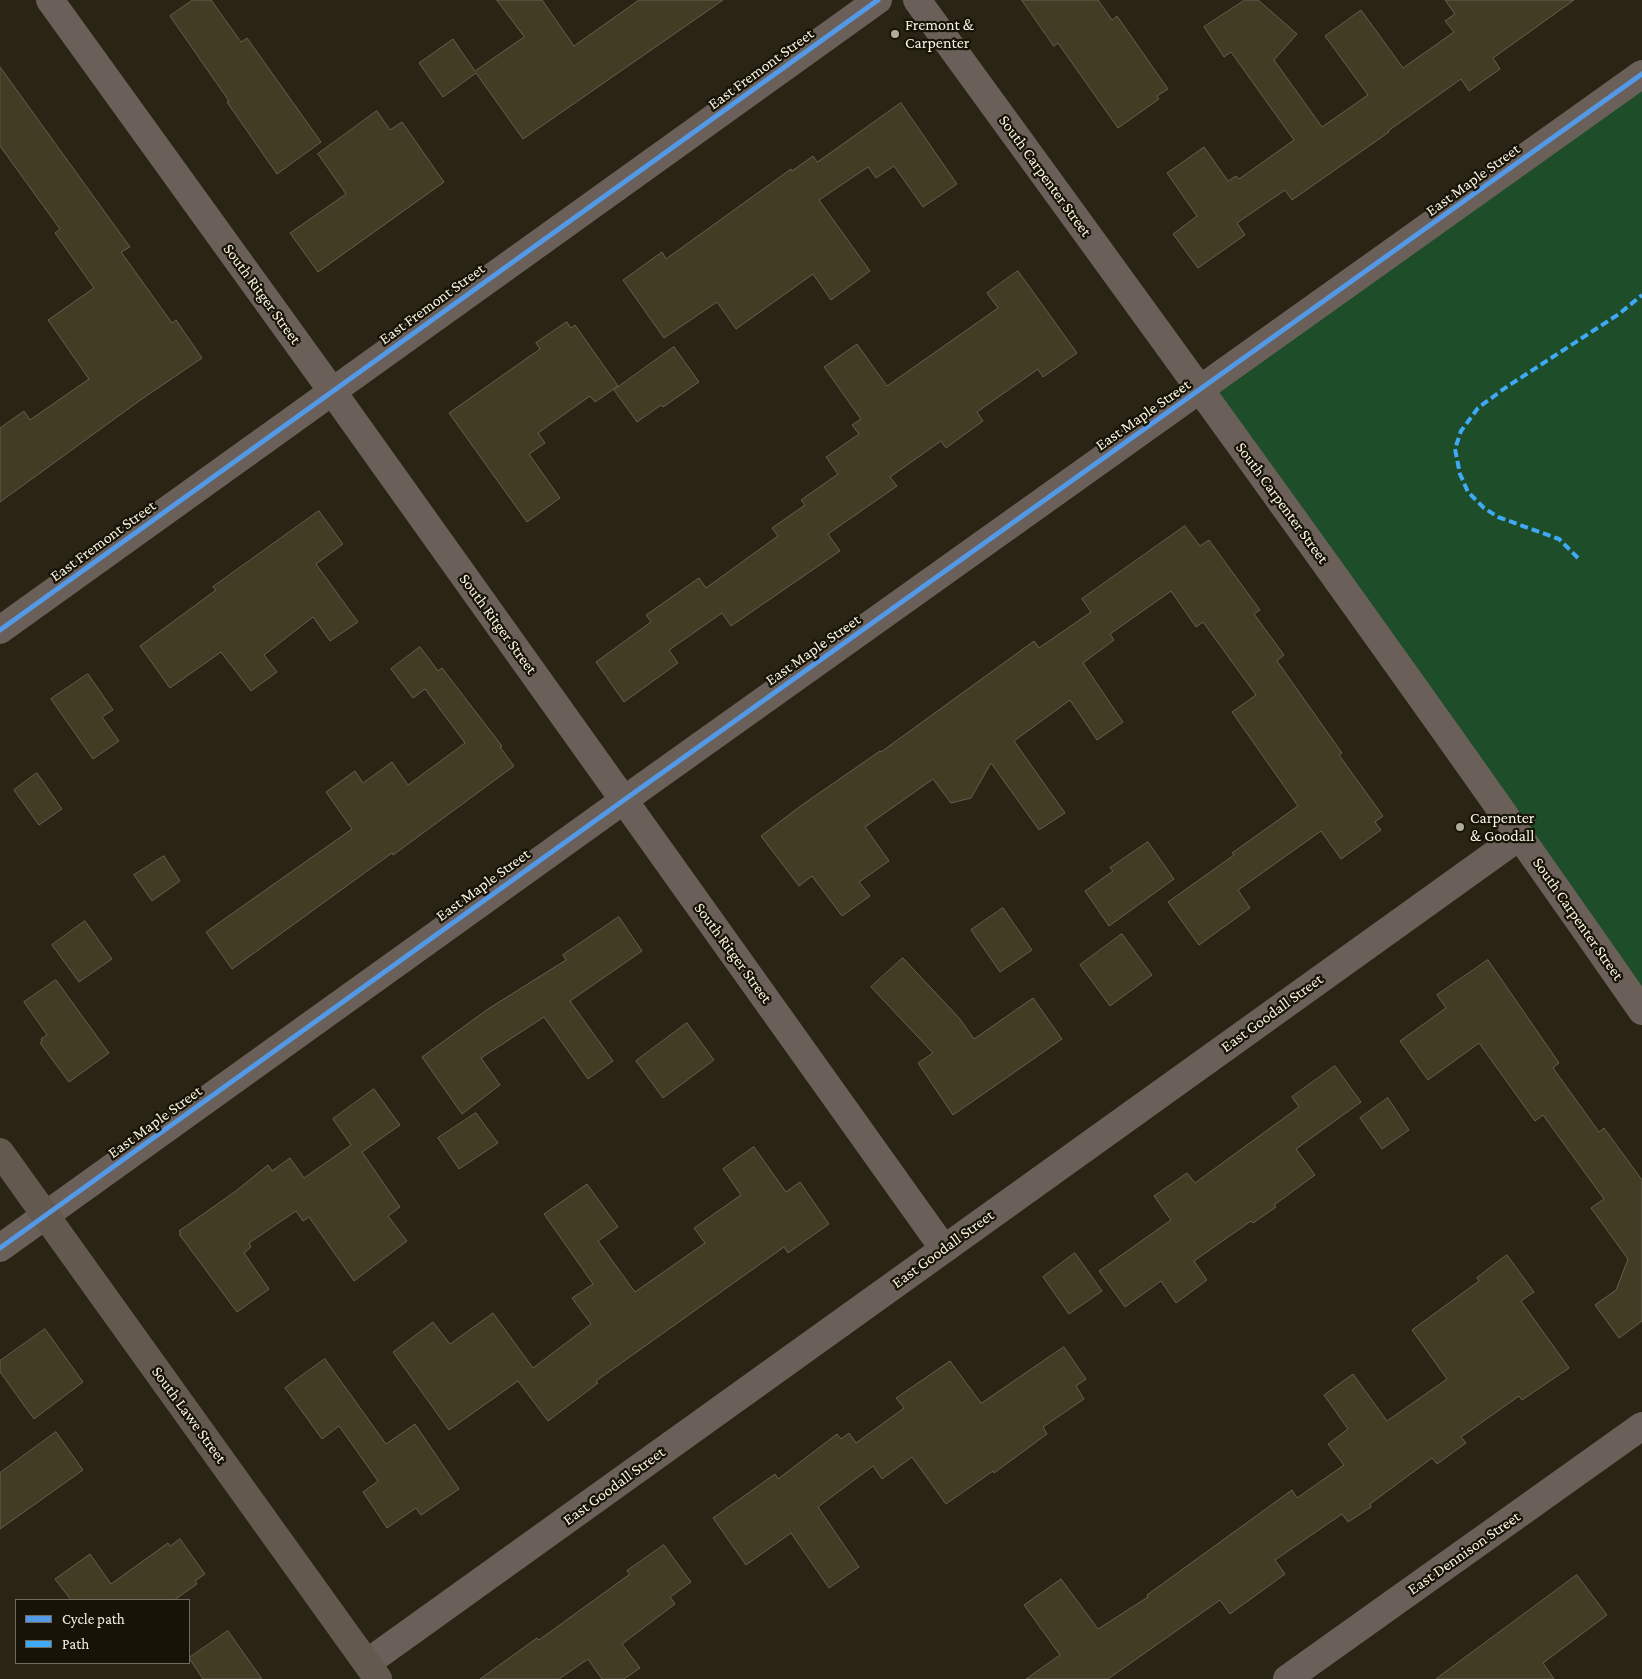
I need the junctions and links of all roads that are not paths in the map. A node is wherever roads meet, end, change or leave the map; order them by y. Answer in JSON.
{"nodes":[{"id":1,"x":50,"y":0,"type":"edge"},
{"id":2,"x":878,"y":0,"type":"edge"},
{"id":3,"x":917,"y":0,"type":"edge"},
{"id":4,"x":1642,"y":74,"type":"edge"},
{"id":5,"x":1201,"y":390,"type":"junction"},
{"id":6,"x":332,"y":391,"type":"junction"},
{"id":7,"x":0,"y":630,"type":"edge"},
{"id":8,"x":624,"y":800,"type":"junction"},
{"id":9,"x":1520,"y":836,"type":"junction"},
{"id":10,"x":1642,"y":1011,"type":"edge"},
{"id":11,"x":0,"y":1152,"type":"edge"},
{"id":12,"x":46,"y":1216,"type":"junction"},
{"id":13,"x":0,"y":1248,"type":"edge"},
{"id":14,"x":944,"y":1249,"type":"junction"},
{"id":15,"x":1642,"y":1426,"type":"edge"},
{"id":16,"x":372,"y":1671,"type":"edge"},
{"id":17,"x":1287,"y":1679,"type":"edge"}],
"edges":[{"from":1,"to":6,"type":"street","name":"South Ritger Street"},
{"from":2,"to":6,"type":"street","name":"East Fremont Street"},
{"from":3,"to":5,"type":"street","name":"South Carpenter Street"},
{"from":4,"to":5,"type":"street","name":"East Maple Street"},
{"from":5,"to":8,"type":"street","name":"East Maple Street"},
{"from":5,"to":9,"type":"street","name":"South Carpenter Street"},
{"from":6,"to":7,"type":"street","name":"East Fremont Street"},
{"from":6,"to":8,"type":"street","name":"South Ritger Street"},
{"from":8,"to":12,"type":"street","name":"East Maple Street"},
{"from":8,"to":14,"type":"street","name":"South Ritger Street"},
{"from":9,"to":10,"type":"street","name":"South Carpenter Street"},
{"from":9,"to":14,"type":"street","name":"East Goodall Street"},
{"from":11,"to":12,"type":"main road","name":"South Lawe Street"},
{"from":12,"to":13,"type":"street","name":"East Maple Street"},
{"from":12,"to":16,"type":"main road","name":"South Lawe Street"},
{"from":14,"to":16,"type":"street","name":"East Goodall Street"},
{"from":15,"to":17,"type":"street","name":"East Dennison Street"}]}
